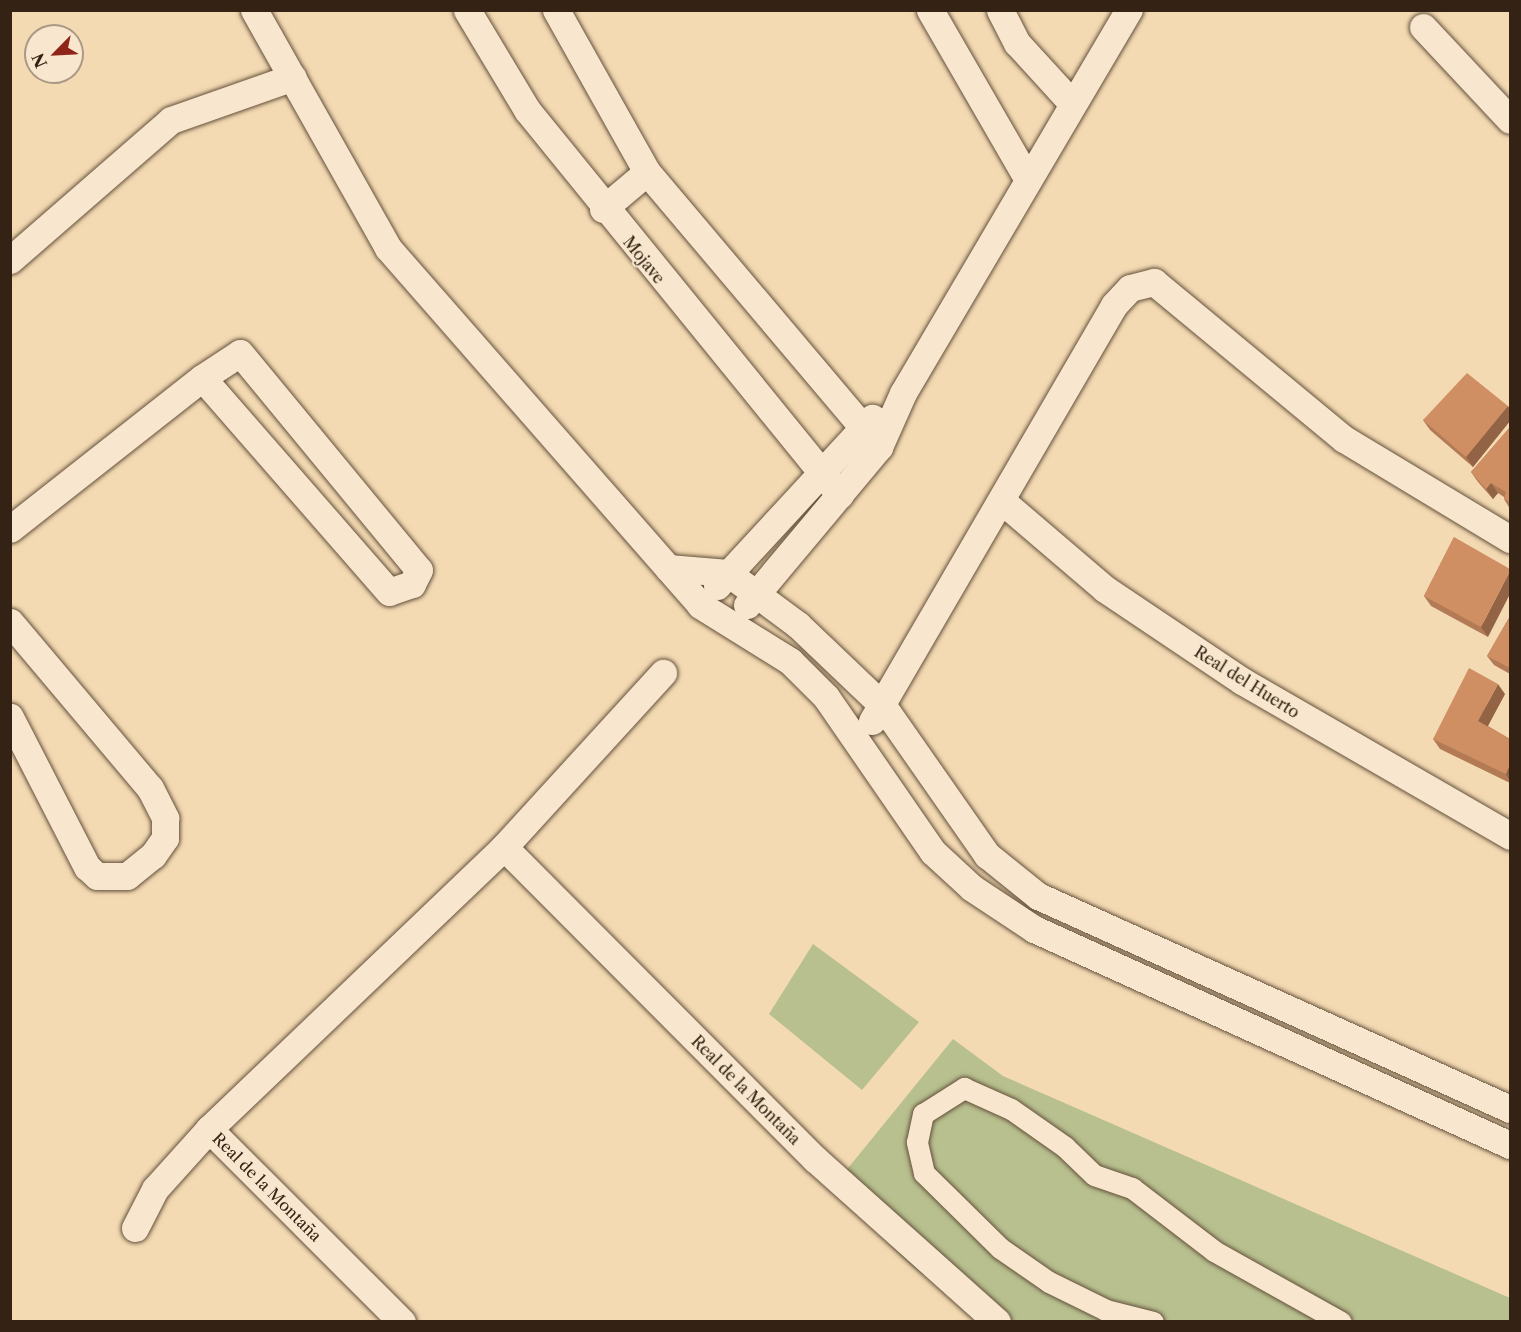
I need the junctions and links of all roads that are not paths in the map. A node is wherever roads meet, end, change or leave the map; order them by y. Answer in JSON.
{"nodes":[{"id":1,"x":254,"y":10,"type":"edge"},
{"id":2,"x":467,"y":10,"type":"edge"},
{"id":3,"x":556,"y":10,"type":"edge"},
{"id":4,"x":930,"y":10,"type":"edge"},
{"id":5,"x":1000,"y":10,"type":"edge"},
{"id":6,"x":1129,"y":10,"type":"edge"},
{"id":7,"x":1423,"y":27,"type":"dead end"},
{"id":8,"x":293,"y":76,"type":"junction"},
{"id":9,"x":1070,"y":101,"type":"junction"},
{"id":10,"x":1510,"y":120,"type":"edge"},
{"id":11,"x":647,"y":172,"type":"junction"},
{"id":12,"x":1028,"y":180,"type":"junction"},
{"id":13,"x":603,"y":209,"type":"junction"},
{"id":14,"x":10,"y":260,"type":"edge"},
{"id":15,"x":202,"y":378,"type":"junction"},
{"id":16,"x":903,"y":393,"type":"junction"},
{"id":17,"x":859,"y":429,"type":"junction"},
{"id":18,"x":879,"y":447,"type":"junction"},
{"id":19,"x":821,"y":475,"type":"junction"},
{"id":20,"x":840,"y":495,"type":"junction"},
{"id":21,"x":1002,"y":501,"type":"junction"},
{"id":22,"x":10,"y":529,"type":"edge"},
{"id":23,"x":1510,"y":539,"type":"edge"},
{"id":24,"x":668,"y":568,"type":"junction"},
{"id":25,"x":728,"y":573,"type":"junction"},
{"id":26,"x":757,"y":591,"type":"junction"},
{"id":27,"x":700,"y":604,"type":"junction"},
{"id":28,"x":10,"y":622,"type":"edge"},
{"id":29,"x":734,"y":623,"type":"junction"},
{"id":30,"x":663,"y":673,"type":"dead end"},
{"id":31,"x":883,"y":706,"type":"junction"},
{"id":32,"x":12,"y":721,"type":"edge"},
{"id":33,"x":859,"y":738,"type":"junction"},
{"id":34,"x":1510,"y":836,"type":"edge"},
{"id":35,"x":504,"y":847,"type":"junction"},
{"id":36,"x":1431,"y":1072,"type":"junction"},
{"id":37,"x":1419,"y":1105,"type":"junction"},
{"id":38,"x":1510,"y":1108,"type":"edge"},
{"id":39,"x":209,"y":1129,"type":"junction"},
{"id":40,"x":1510,"y":1145,"type":"edge"},
{"id":41,"x":135,"y":1228,"type":"dead end"},
{"id":42,"x":402,"y":1322,"type":"edge"},
{"id":43,"x":997,"y":1322,"type":"edge"},
{"id":44,"x":1153,"y":1322,"type":"edge"},
{"id":45,"x":1341,"y":1322,"type":"edge"}],
"edges":[{"from":1,"to":8,"type":"street"},
{"from":2,"to":13,"type":"street","name":"Mojave"},
{"from":3,"to":11,"type":"street"},
{"from":4,"to":12,"type":"street"},
{"from":5,"to":9,"type":"street"},
{"from":6,"to":9,"type":"street"},
{"from":7,"to":10,"type":"street"},
{"from":8,"to":14,"type":"street"},
{"from":8,"to":24,"type":"street"},
{"from":9,"to":12,"type":"street"},
{"from":11,"to":13,"type":"street"},
{"from":11,"to":17,"type":"street"},
{"from":12,"to":16,"type":"street"},
{"from":13,"to":19,"type":"street","name":"Mojave"},
{"from":15,"to":15,"type":"street"},
{"from":15,"to":22,"type":"street"},
{"from":16,"to":17,"type":"street"},
{"from":16,"to":18,"type":"street"},
{"from":17,"to":18,"type":"street"},
{"from":17,"to":19,"type":"street"},
{"from":18,"to":20,"type":"street"},
{"from":19,"to":20,"type":"street","name":"Mojave"},
{"from":19,"to":25,"type":"street"},
{"from":20,"to":26,"type":"street"},
{"from":21,"to":23,"type":"street"},
{"from":21,"to":31,"type":"street"},
{"from":21,"to":34,"type":"street","name":"Real del Huerto"},
{"from":24,"to":25,"type":"street"},
{"from":24,"to":27,"type":"street"},
{"from":25,"to":26,"type":"street"},
{"from":25,"to":27,"type":"street"},
{"from":26,"to":29,"type":"street"},
{"from":26,"to":31,"type":"street"},
{"from":27,"to":29,"type":"street"},
{"from":28,"to":32,"type":"street"},
{"from":29,"to":33,"type":"street"},
{"from":30,"to":35,"type":"street","name":"Real de la Montaña"},
{"from":31,"to":33,"type":"street"},
{"from":31,"to":36,"type":"street"},
{"from":33,"to":37,"type":"street"},
{"from":35,"to":39,"type":"street","name":"Real de la Montaña"},
{"from":35,"to":43,"type":"street","name":"Real de la Montaña"},
{"from":36,"to":37,"type":"street"},
{"from":36,"to":38,"type":"street"},
{"from":37,"to":40,"type":"street"},
{"from":39,"to":41,"type":"street","name":"Real de la Montaña"},
{"from":39,"to":42,"type":"street","name":"Real de la Montaña"},
{"from":44,"to":45,"type":"street"}]}
